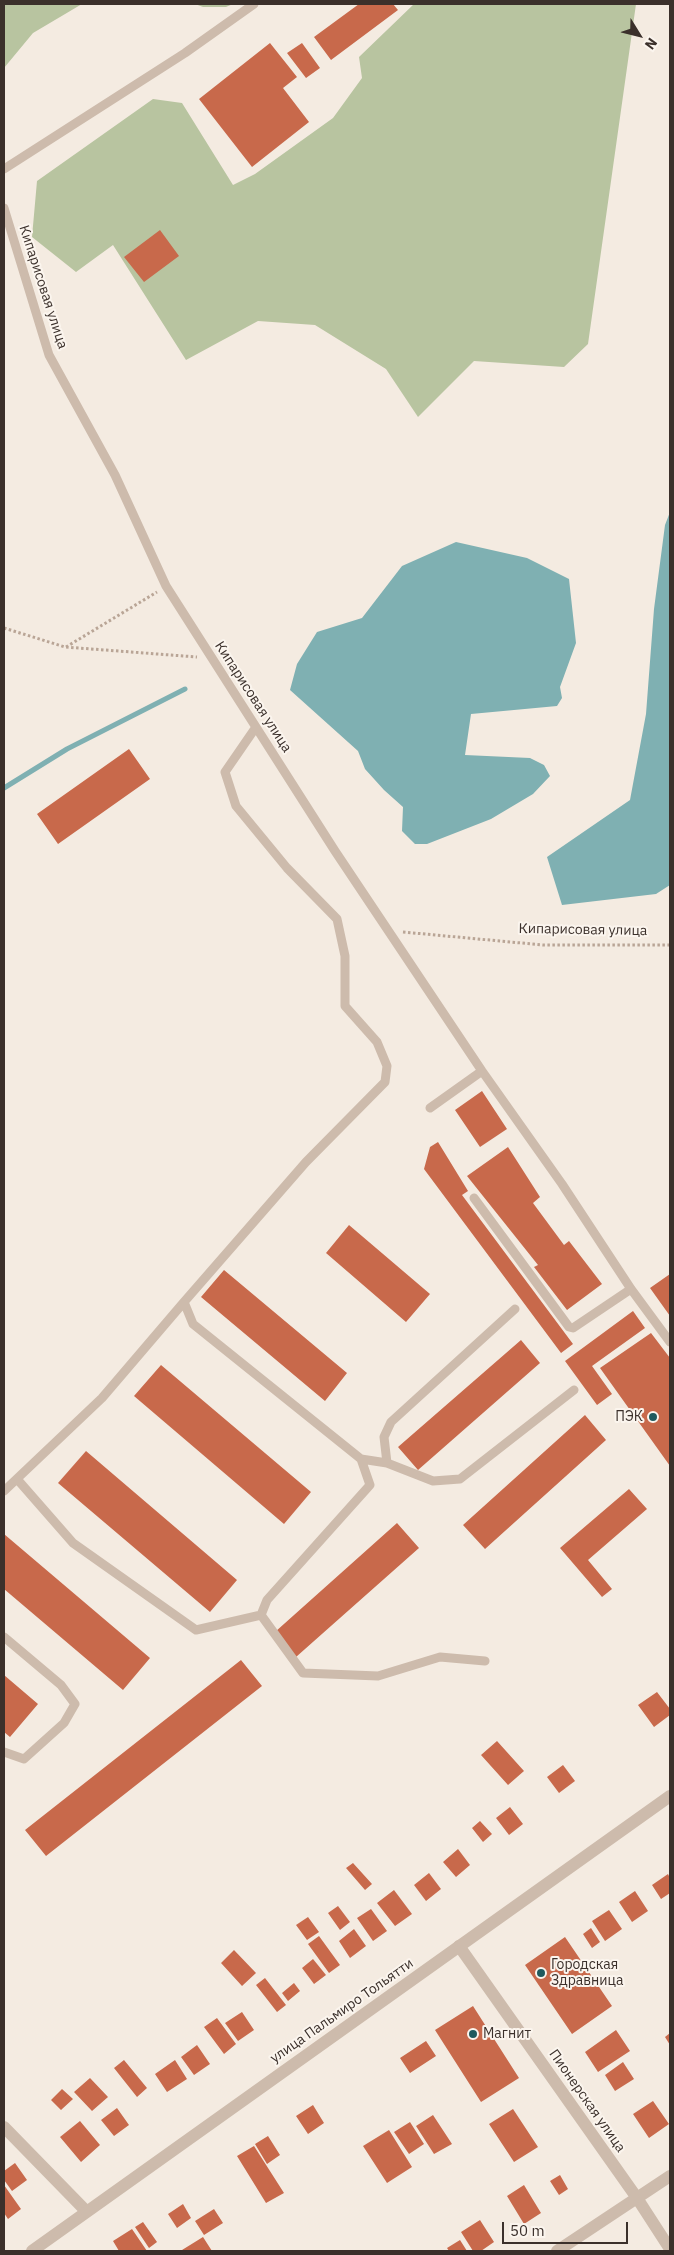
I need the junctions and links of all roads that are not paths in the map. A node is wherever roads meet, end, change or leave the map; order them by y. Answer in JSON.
{"nodes":[{"id":1,"x":254,"y":4,"type":"edge"},
{"id":2,"x":4,"y":169,"type":"edge"},
{"id":3,"x":4,"y":208,"type":"edge"},
{"id":4,"x":256,"y":727,"type":"junction"},
{"id":5,"x":482,"y":1071,"type":"junction"},
{"id":6,"x":430,"y":1108,"type":"dead end"},
{"id":7,"x":474,"y":1198,"type":"dead end"},
{"id":8,"x":630,"y":1289,"type":"junction"},
{"id":9,"x":184,"y":1302,"type":"junction"},
{"id":10,"x":515,"y":1309,"type":"dead end"},
{"id":11,"x":670,"y":1342,"type":"edge"},
{"id":12,"x":574,"y":1390,"type":"dead end"},
{"id":13,"x":361,"y":1459,"type":"junction"},
{"id":14,"x":387,"y":1463,"type":"junction"},
{"id":15,"x":17,"y":1479,"type":"junction"},
{"id":16,"x":4,"y":1492,"type":"edge"},
{"id":17,"x":261,"y":1615,"type":"junction"},
{"id":18,"x":4,"y":1637,"type":"edge"},
{"id":19,"x":485,"y":1661,"type":"dead end"},
{"id":20,"x":4,"y":1752,"type":"edge"},
{"id":21,"x":670,"y":1796,"type":"edge"},
{"id":22,"x":459,"y":1946,"type":"junction"},
{"id":23,"x":4,"y":2127,"type":"edge"},
{"id":24,"x":670,"y":2176,"type":"edge"},
{"id":25,"x":637,"y":2198,"type":"junction"},
{"id":26,"x":86,"y":2211,"type":"junction"},
{"id":27,"x":670,"y":2250,"type":"edge"},
{"id":28,"x":32,"y":2251,"type":"edge"},
{"id":29,"x":557,"y":2251,"type":"edge"}],
"edges":[{"from":1,"to":2,"type":"lane"},
{"from":3,"to":4,"type":"lane","name":"Кипарисовая улица"},
{"from":4,"to":5,"type":"lane","name":"Кипарисовая улица"},
{"from":4,"to":9,"type":"lane"},
{"from":5,"to":6,"type":"lane"},
{"from":5,"to":8,"type":"lane"},
{"from":7,"to":8,"type":"lane"},
{"from":8,"to":11,"type":"lane"},
{"from":9,"to":13,"type":"lane"},
{"from":9,"to":15,"type":"lane"},
{"from":10,"to":14,"type":"lane"},
{"from":12,"to":14,"type":"lane"},
{"from":13,"to":14,"type":"lane"},
{"from":13,"to":17,"type":"lane"},
{"from":15,"to":16,"type":"lane"},
{"from":15,"to":17,"type":"lane"},
{"from":17,"to":19,"type":"lane"},
{"from":18,"to":20,"type":"lane"},
{"from":21,"to":22,"type":"street","name":"улица Пальмиро Тольятти"},
{"from":22,"to":25,"type":"street","name":"Пионерская улица"},
{"from":22,"to":26,"type":"street","name":"улица Пальмиро Тольятти"},
{"from":23,"to":26,"type":"street"},
{"from":24,"to":25,"type":"street"},
{"from":25,"to":27,"type":"street","name":"Пионерская улица"},
{"from":25,"to":29,"type":"street"},
{"from":26,"to":28,"type":"street","name":"улица Пальмиро Тольятти"}]}
